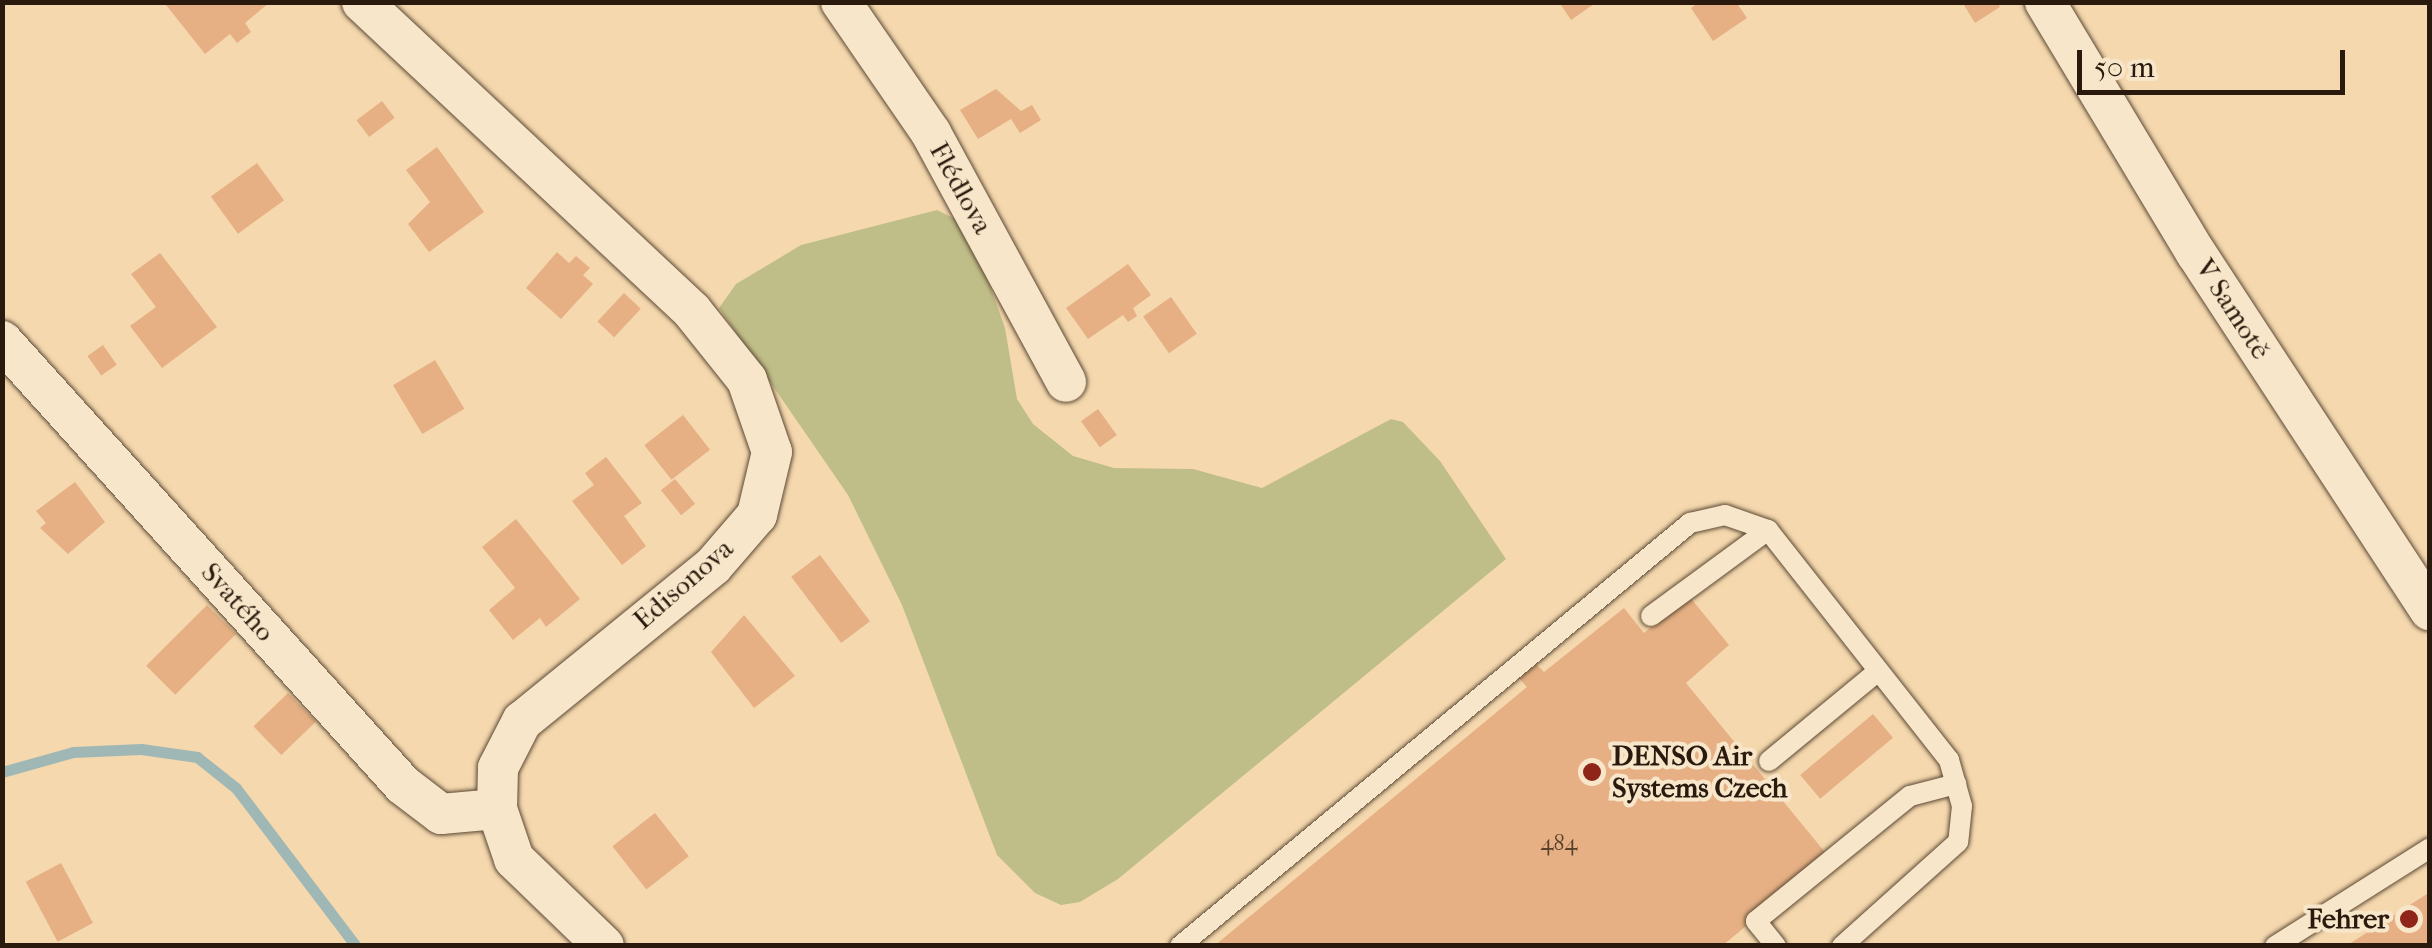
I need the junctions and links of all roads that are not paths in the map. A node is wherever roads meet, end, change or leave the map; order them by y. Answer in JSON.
{"nodes":[{"id":1,"x":362,"y":2,"type":"edge"},
{"id":2,"x":841,"y":2,"type":"edge"},
{"id":3,"x":2045,"y":2,"type":"edge"},
{"id":4,"x":2,"y":342,"type":"edge"},
{"id":5,"x":1066,"y":382,"type":"dead end"},
{"id":6,"x":1768,"y":530,"type":"junction"},
{"id":7,"x":2430,"y":610,"type":"edge"},
{"id":8,"x":1652,"y":616,"type":"dead end"},
{"id":9,"x":1878,"y":671,"type":"junction"},
{"id":10,"x":1770,"y":761,"type":"dead end"},
{"id":11,"x":1956,"y":784,"type":"junction"},
{"id":12,"x":497,"y":809,"type":"junction"},
{"id":13,"x":2430,"y":848,"type":"edge"},
{"id":14,"x":604,"y":946,"type":"edge"},
{"id":15,"x":1180,"y":946,"type":"edge"},
{"id":16,"x":1776,"y":946,"type":"edge"},
{"id":17,"x":1842,"y":946,"type":"edge"},
{"id":18,"x":2275,"y":946,"type":"edge"}],
"edges":[{"from":1,"to":12,"type":"street","name":"Edisonova"},
{"from":2,"to":5,"type":"street","name":"Flédlova"},
{"from":3,"to":7,"type":"street","name":"V Samotě"},
{"from":4,"to":12,"type":"street","name":"Svatého"},
{"from":6,"to":8,"type":"lane"},
{"from":6,"to":9,"type":"lane"},
{"from":6,"to":15,"type":"lane"},
{"from":9,"to":10,"type":"lane"},
{"from":9,"to":11,"type":"lane"},
{"from":11,"to":16,"type":"lane"},
{"from":11,"to":17,"type":"lane"},
{"from":12,"to":14,"type":"street","name":"Edisonova"},
{"from":13,"to":18,"type":"lane"}]}
